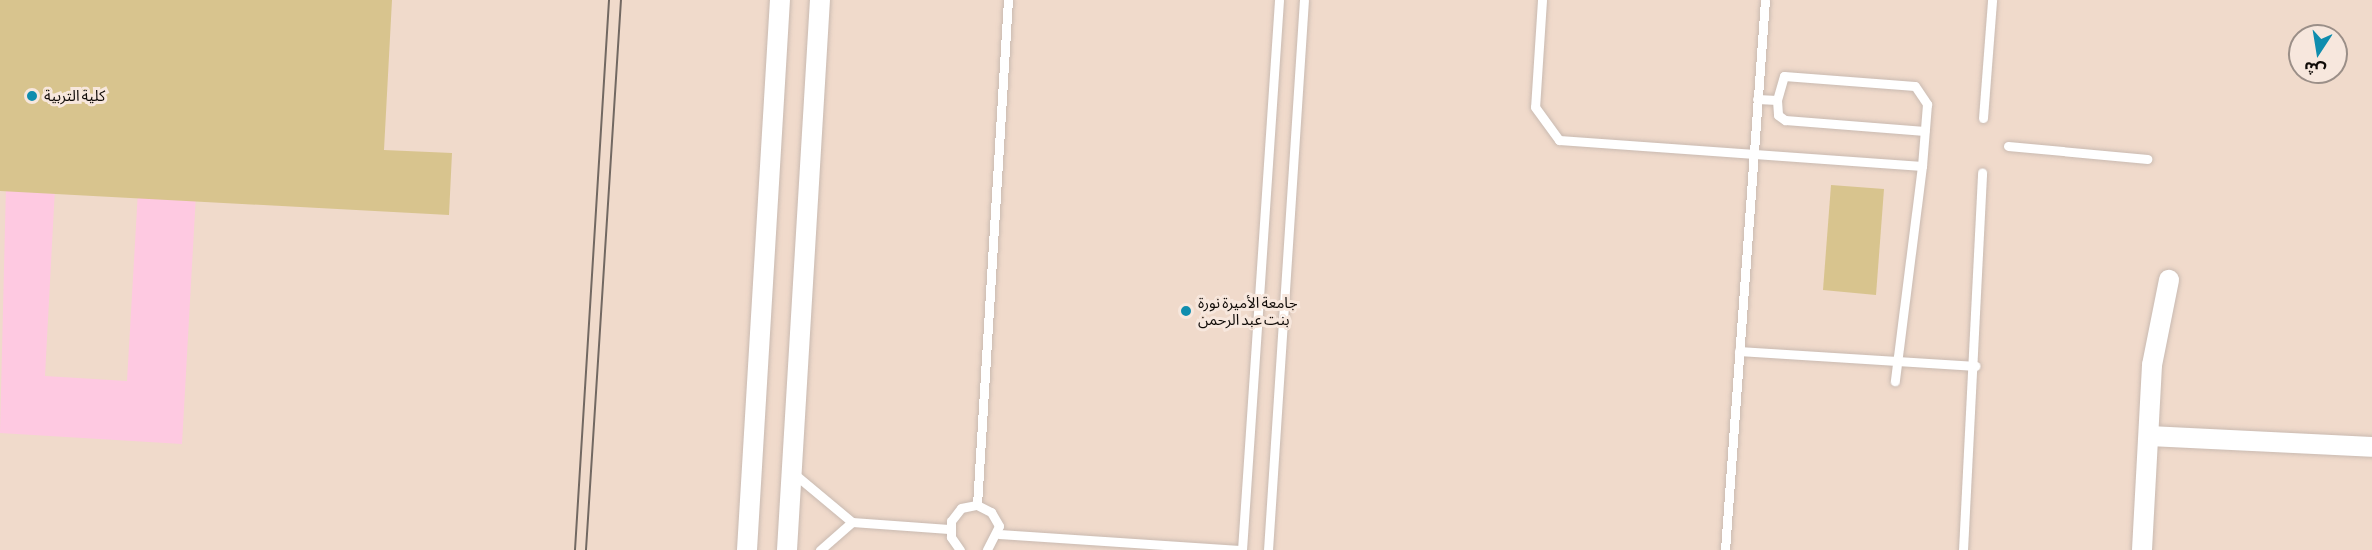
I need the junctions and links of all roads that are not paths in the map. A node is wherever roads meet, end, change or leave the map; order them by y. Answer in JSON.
{"nodes":[{"id":1,"x":780,"y":0,"type":"edge"},
{"id":2,"x":820,"y":0,"type":"edge"},
{"id":3,"x":1008,"y":0,"type":"edge"},
{"id":4,"x":1280,"y":0,"type":"edge"},
{"id":5,"x":1304,"y":0,"type":"edge"},
{"id":6,"x":1542,"y":0,"type":"edge"},
{"id":7,"x":1765,"y":0,"type":"edge"},
{"id":8,"x":1992,"y":0,"type":"edge"},
{"id":9,"x":1758,"y":99,"type":"junction"},
{"id":10,"x":1777,"y":100,"type":"junction"},
{"id":11,"x":1983,"y":118,"type":"dead end"},
{"id":12,"x":1925,"y":131,"type":"junction"},
{"id":13,"x":2008,"y":146,"type":"dead end"},
{"id":14,"x":1754,"y":154,"type":"junction"},
{"id":15,"x":2146,"y":159,"type":"dead end"},
{"id":16,"x":1922,"y":166,"type":"junction"},
{"id":17,"x":1982,"y":172,"type":"dead end"},
{"id":18,"x":2169,"y":280,"type":"dead end"},
{"id":19,"x":1739,"y":351,"type":"junction"},
{"id":20,"x":1897,"y":359,"type":"junction"},
{"id":21,"x":1976,"y":366,"type":"junction"},
{"id":22,"x":1895,"y":381,"type":"dead end"},
{"id":23,"x":2149,"y":436,"type":"junction"},
{"id":24,"x":2372,"y":447,"type":"edge"},
{"id":25,"x":792,"y":472,"type":"junction"},
{"id":26,"x":977,"y":505,"type":"junction"},
{"id":27,"x":852,"y":522,"type":"junction"},
{"id":28,"x":949,"y":529,"type":"junction"},
{"id":29,"x":999,"y":534,"type":"junction"},
{"id":30,"x":747,"y":550,"type":"edge"},
{"id":31,"x":787,"y":550,"type":"edge"},
{"id":32,"x":820,"y":550,"type":"edge"},
{"id":33,"x":960,"y":550,"type":"edge"},
{"id":34,"x":987,"y":550,"type":"edge"},
{"id":35,"x":1241,"y":550,"type":"edge"},
{"id":36,"x":1268,"y":550,"type":"edge"},
{"id":37,"x":1725,"y":550,"type":"edge"},
{"id":38,"x":1963,"y":550,"type":"edge"},
{"id":39,"x":2142,"y":550,"type":"edge"}],
"edges":[{"from":1,"to":30,"type":"street"},
{"from":2,"to":25,"type":"street"},
{"from":3,"to":26,"type":"lane"},
{"from":4,"to":35,"type":"lane"},
{"from":5,"to":36,"type":"lane"},
{"from":6,"to":14,"type":"lane"},
{"from":7,"to":9,"type":"lane"},
{"from":8,"to":11,"type":"lane"},
{"from":9,"to":10,"type":"lane"},
{"from":9,"to":14,"type":"lane"},
{"from":10,"to":12,"type":"lane"},
{"from":10,"to":12,"type":"lane"},
{"from":12,"to":16,"type":"lane"},
{"from":13,"to":15,"type":"lane"},
{"from":14,"to":16,"type":"lane"},
{"from":14,"to":19,"type":"lane"},
{"from":16,"to":20,"type":"lane"},
{"from":17,"to":21,"type":"lane"},
{"from":18,"to":23,"type":"street"},
{"from":19,"to":20,"type":"lane"},
{"from":19,"to":37,"type":"lane"},
{"from":20,"to":21,"type":"lane"},
{"from":20,"to":22,"type":"lane"},
{"from":21,"to":38,"type":"lane"},
{"from":23,"to":24,"type":"street"},
{"from":23,"to":39,"type":"street"},
{"from":25,"to":27,"type":"lane"},
{"from":25,"to":31,"type":"street"},
{"from":26,"to":28,"type":"lane"},
{"from":26,"to":29,"type":"lane"},
{"from":27,"to":28,"type":"lane"},
{"from":27,"to":32,"type":"lane"},
{"from":28,"to":33,"type":"lane"},
{"from":29,"to":34,"type":"lane"},
{"from":29,"to":35,"type":"lane"}]}
